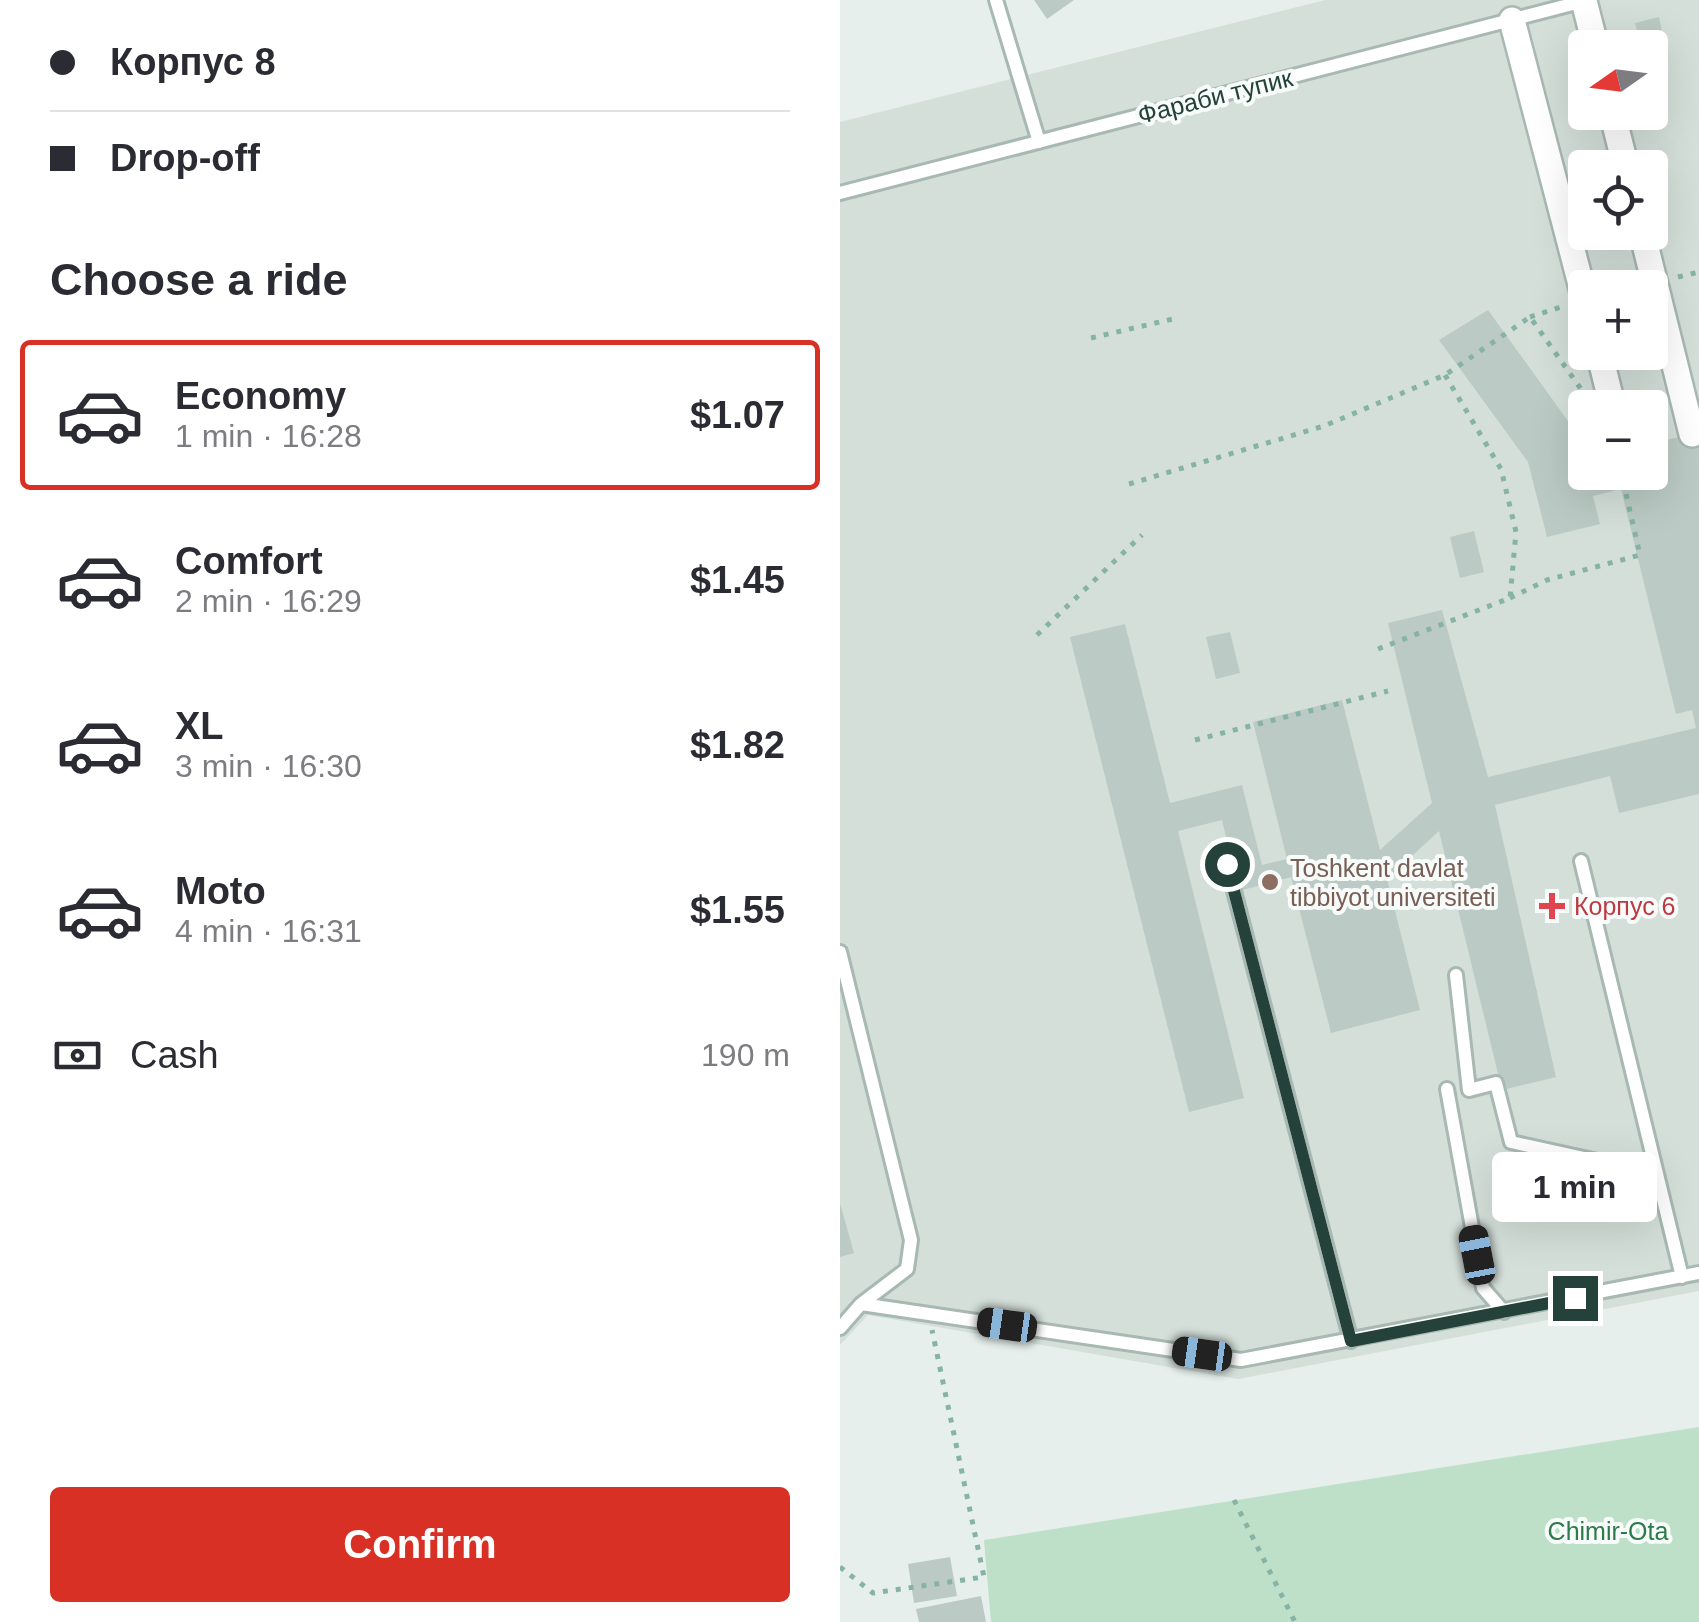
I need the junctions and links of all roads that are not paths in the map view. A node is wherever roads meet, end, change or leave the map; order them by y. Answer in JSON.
{"nodes":[{"id":1,"x":996,"y":0,"type":"edge"},
{"id":2,"x":1587,"y":1,"type":"edge"},
{"id":3,"x":1512,"y":20,"type":"junction"},
{"id":4,"x":1593,"y":30,"type":"edge"},
{"id":5,"x":1039,"y":142,"type":"junction"},
{"id":6,"x":840,"y":193,"type":"edge"},
{"id":7,"x":1646,"y":250,"type":"edge"},
{"id":8,"x":1577,"y":270,"type":"edge"},
{"id":9,"x":1692,"y":434,"type":"dead end"},
{"id":10,"x":1581,"y":861,"type":"dead end"},
{"id":11,"x":1227,"y":864,"type":"dead end"},
{"id":12,"x":840,"y":952,"type":"edge"},
{"id":13,"x":1456,"y":975,"type":"dead end"},
{"id":14,"x":1447,"y":1089,"type":"dead end"},
{"id":15,"x":1656,"y":1174,"type":"junction"},
{"id":16,"x":1699,"y":1274,"type":"edge"},
{"id":17,"x":1682,"y":1278,"type":"junction"},
{"id":18,"x":862,"y":1304,"type":"junction"},
{"id":19,"x":1504,"y":1312,"type":"junction"},
{"id":20,"x":840,"y":1328,"type":"edge"},
{"id":21,"x":1351,"y":1341,"type":"junction"}],
"edges":[{"from":1,"to":5,"type":"lane"},
{"from":2,"to":3,"type":"lane","name":"Фараби тупик"},
{"from":2,"to":4,"type":"street"},
{"from":3,"to":5,"type":"lane","name":"Фараби тупик"},
{"from":3,"to":8,"type":"street"},
{"from":5,"to":6,"type":"lane","name":"Фараби тупик"},
{"from":7,"to":9,"type":"street"},
{"from":10,"to":15,"type":"lane"},
{"from":11,"to":21,"type":"lane"},
{"from":12,"to":18,"type":"lane"},
{"from":13,"to":15,"type":"lane"},
{"from":14,"to":19,"type":"lane"},
{"from":15,"to":17,"type":"lane"},
{"from":16,"to":17,"type":"lane"},
{"from":17,"to":19,"type":"lane"},
{"from":18,"to":20,"type":"lane"},
{"from":18,"to":21,"type":"lane"},
{"from":19,"to":21,"type":"lane"}]}
